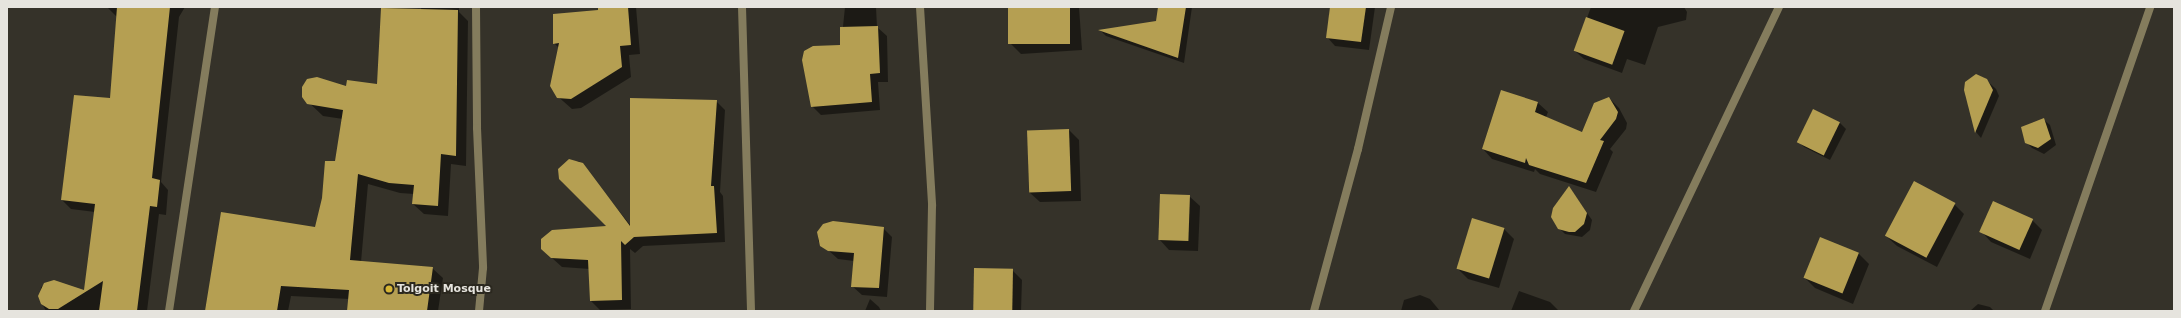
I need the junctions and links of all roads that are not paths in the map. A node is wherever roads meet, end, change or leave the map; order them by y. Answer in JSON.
{"nodes":[{"id":1,"x":215,"y":7,"type":"edge"},
{"id":2,"x":476,"y":7,"type":"edge"},
{"id":3,"x":742,"y":7,"type":"edge"},
{"id":4,"x":920,"y":7,"type":"edge"},
{"id":5,"x":1391,"y":7,"type":"edge"},
{"id":6,"x":1779,"y":7,"type":"edge"},
{"id":7,"x":2150,"y":7,"type":"edge"},
{"id":8,"x":169,"y":311,"type":"edge"},
{"id":9,"x":479,"y":311,"type":"edge"},
{"id":10,"x":751,"y":311,"type":"edge"},
{"id":11,"x":930,"y":311,"type":"edge"},
{"id":12,"x":1314,"y":311,"type":"edge"},
{"id":13,"x":1634,"y":311,"type":"edge"},
{"id":14,"x":2045,"y":311,"type":"edge"}],
"edges":[{"from":1,"to":8,"type":"street"},
{"from":2,"to":9,"type":"street"},
{"from":3,"to":10,"type":"street"},
{"from":4,"to":11,"type":"street"},
{"from":5,"to":12,"type":"street"},
{"from":6,"to":13,"type":"street"},
{"from":7,"to":14,"type":"street"}]}
